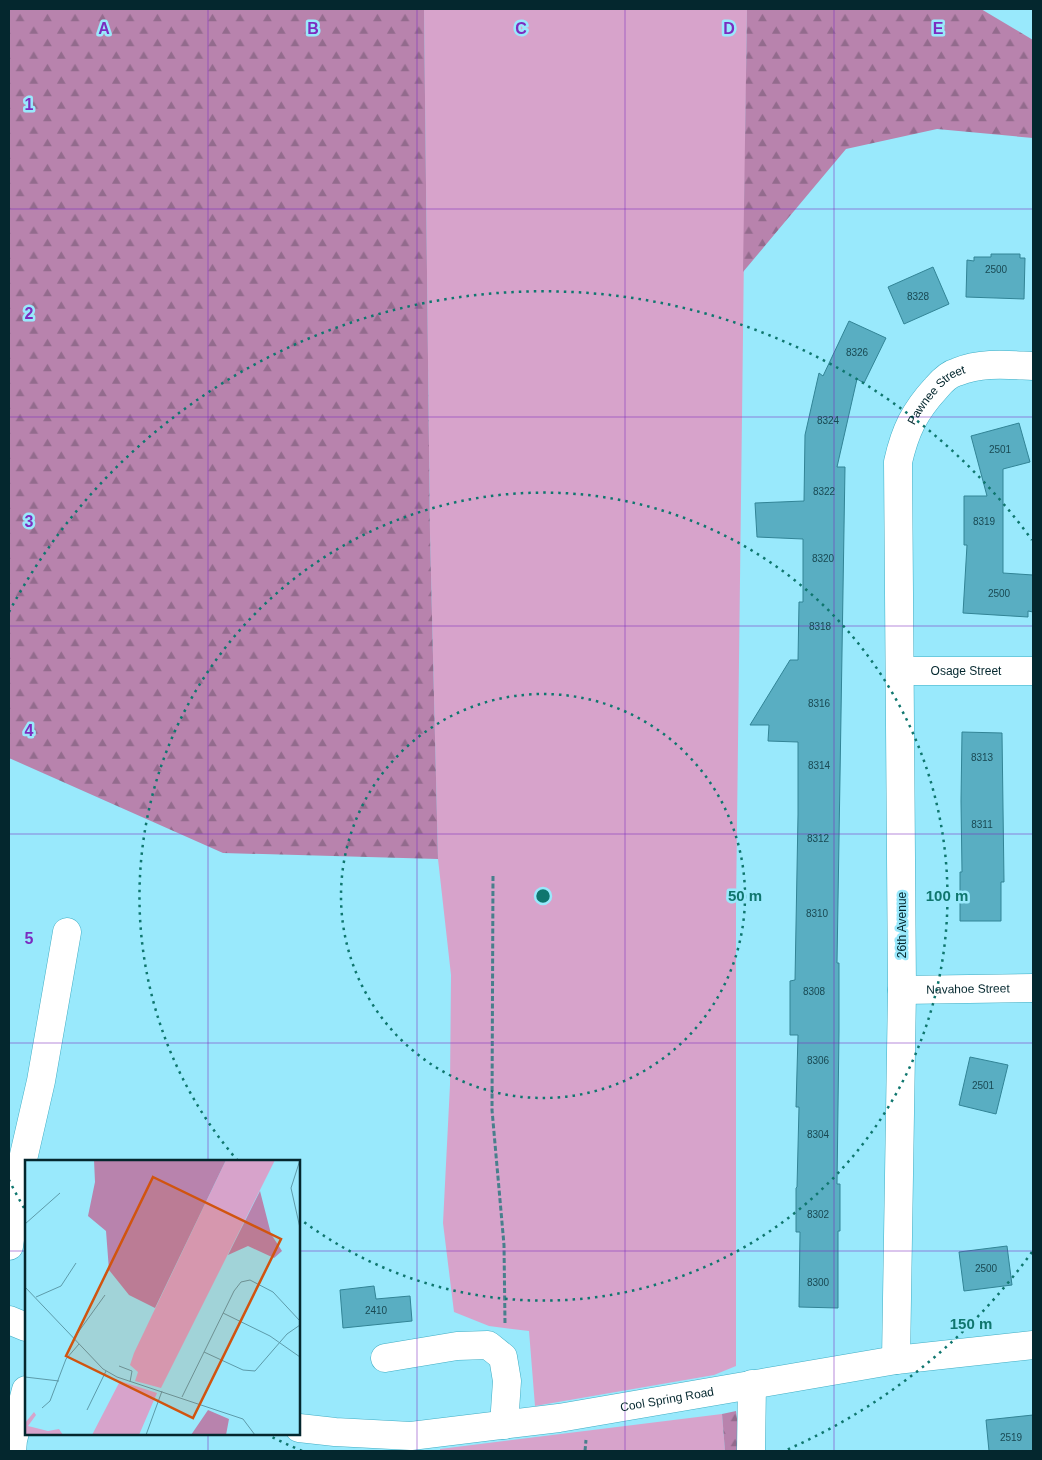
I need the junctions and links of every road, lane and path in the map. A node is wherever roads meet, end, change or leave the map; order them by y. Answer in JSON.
{"nodes":[{"id":1,"x":1033,"y":366,"type":"edge"},
{"id":2,"x":898,"y":490,"type":"joint"},
{"id":3,"x":900,"y":671,"type":"junction"},
{"id":4,"x":1033,"y":671,"type":"edge"},
{"id":5,"x":493,"y":876,"type":"dead end"},
{"id":6,"x":67,"y":932,"type":"dead end"},
{"id":7,"x":1033,"y":988,"type":"edge"},
{"id":8,"x":902,"y":990,"type":"junction"},
{"id":9,"x":9,"y":1246,"type":"edge"},
{"id":10,"x":9,"y":1320,"type":"edge"},
{"id":11,"x":25,"y":1327,"type":"edge"},
{"id":12,"x":1033,"y":1345,"type":"edge"},
{"id":13,"x":503,"y":1357,"type":"junction"},
{"id":14,"x":385,"y":1358,"type":"dead end"},
{"id":15,"x":896,"y":1360,"type":"junction"},
{"id":16,"x":752,"y":1384,"type":"junction"},
{"id":17,"x":25,"y":1394,"type":"edge"},
{"id":18,"x":504,"y":1424,"type":"junction"},
{"id":19,"x":312,"y":1437,"type":"edge"},
{"id":20,"x":12,"y":1451,"type":"edge"},
{"id":21,"x":751,"y":1451,"type":"edge"}],
"edges":[{"from":1,"to":2,"type":"street","name":"Pawnee Street"},
{"from":2,"to":3,"type":"street","name":"26th Avenue"},
{"from":3,"to":4,"type":"street","name":"Osage Street"},
{"from":3,"to":8,"type":"street","name":"26th Avenue"},
{"from":5,"to":13,"type":"path"},
{"from":6,"to":9,"type":"street"},
{"from":7,"to":8,"type":"street","name":"Navahoe Street"},
{"from":8,"to":15,"type":"street","name":"26th Avenue"},
{"from":10,"to":11,"type":"street"},
{"from":12,"to":15,"type":"street","name":"Cool Spring Road"},
{"from":13,"to":14,"type":"street"},
{"from":13,"to":18,"type":"street"},
{"from":15,"to":16,"type":"street","name":"Cool Spring Road"},
{"from":16,"to":18,"type":"street","name":"Cool Spring Road"},
{"from":16,"to":21,"type":"street"},
{"from":17,"to":20,"type":"street"},
{"from":18,"to":19,"type":"street","name":"Cool Spring Road"}]}
